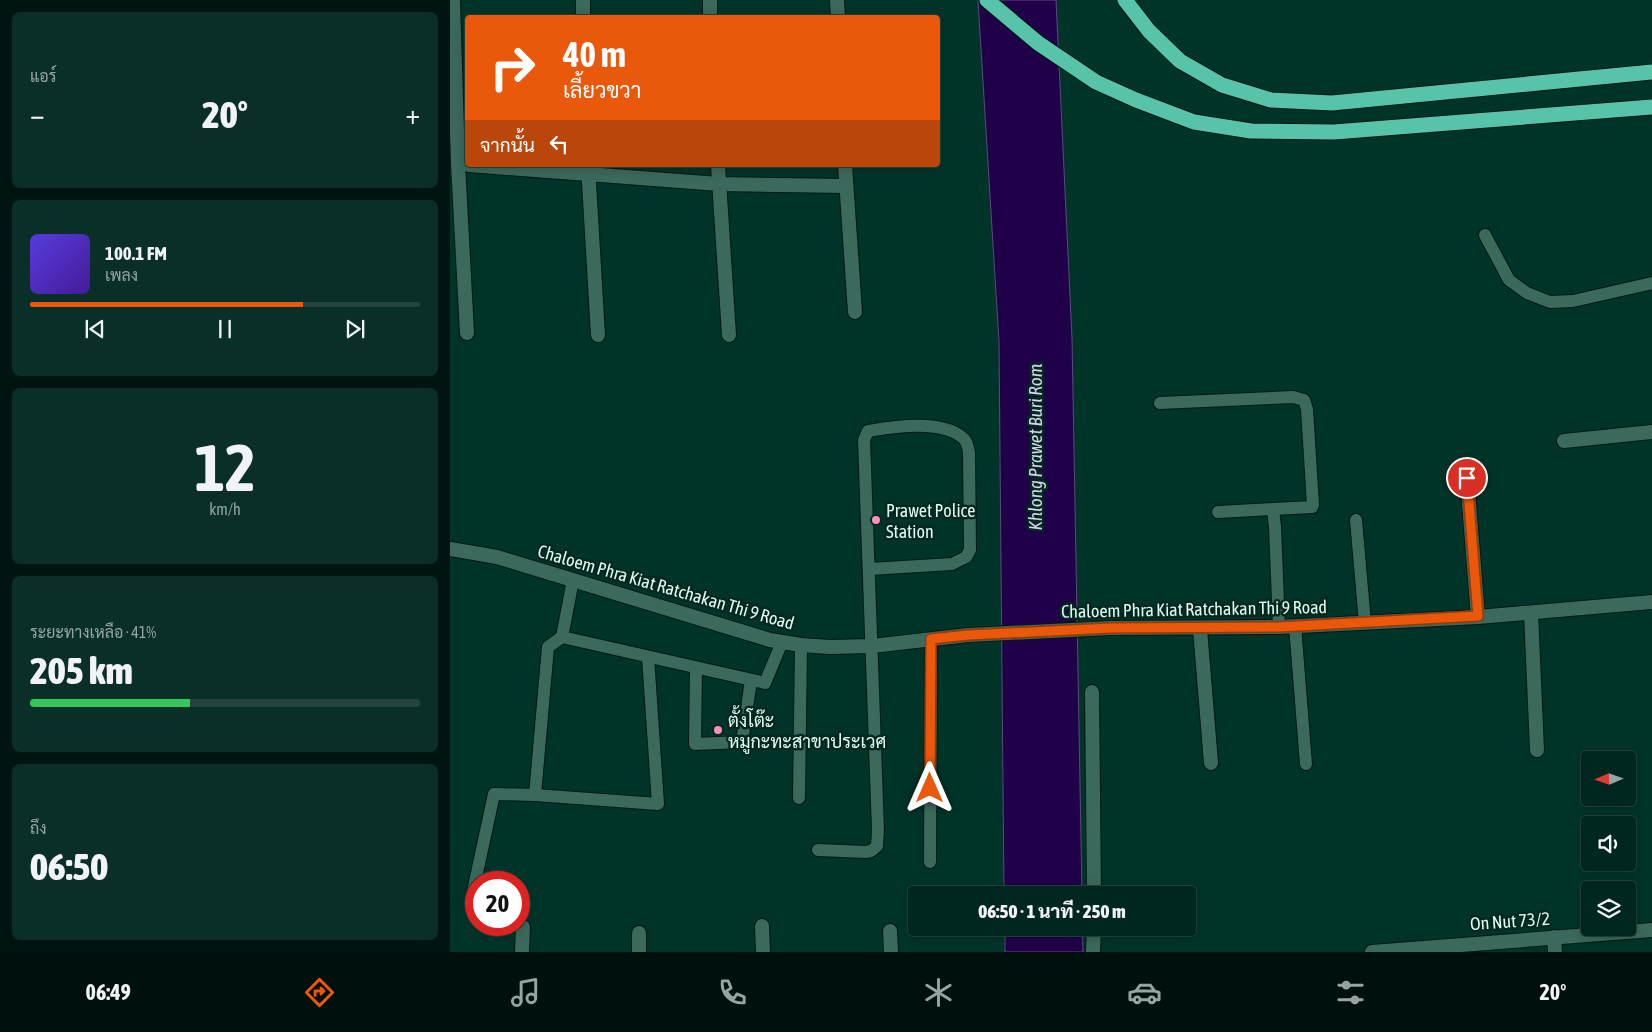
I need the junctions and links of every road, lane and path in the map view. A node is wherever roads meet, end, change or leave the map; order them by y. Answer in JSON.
{"nodes":[{"id":1,"x":453,"y":0,"type":"edge"},
{"id":2,"x":583,"y":0,"type":"edge"},
{"id":3,"x":710,"y":0,"type":"edge"},
{"id":4,"x":837,"y":0,"type":"edge"},
{"id":5,"x":987,"y":0,"type":"edge"},
{"id":6,"x":1125,"y":0,"type":"edge"},
{"id":7,"x":583,"y":15,"type":"edge"},
{"id":8,"x":710,"y":15,"type":"edge"},
{"id":9,"x":838,"y":15,"type":"edge"},
{"id":10,"x":1652,"y":72,"type":"edge"},
{"id":11,"x":1652,"y":107,"type":"edge"},
{"id":12,"x":461,"y":164,"type":"edge"},
{"id":13,"x":524,"y":167,"type":"edge"},
{"id":14,"x":718,"y":167,"type":"edge"},
{"id":15,"x":845,"y":167,"type":"edge"},
{"id":16,"x":588,"y":170,"type":"edge"},
{"id":17,"x":719,"y":184,"type":"junction"},
{"id":18,"x":846,"y":186,"type":"junction"},
{"id":19,"x":1485,"y":235,"type":"dead end"},
{"id":20,"x":1652,"y":283,"type":"edge"},
{"id":21,"x":855,"y":312,"type":"dead end"},
{"id":22,"x":467,"y":332,"type":"dead end"},
{"id":23,"x":598,"y":335,"type":"dead end"},
{"id":24,"x":729,"y":335,"type":"dead end"},
{"id":25,"x":1160,"y":403,"type":"dead end"},
{"id":26,"x":1652,"y":432,"type":"edge"},
{"id":27,"x":1564,"y":441,"type":"dead end"},
{"id":28,"x":1467,"y":478,"type":"dead end"},
{"id":29,"x":1272,"y":509,"type":"junction"},
{"id":30,"x":1218,"y":512,"type":"dead end"},
{"id":31,"x":1356,"y":520,"type":"dead end"},
{"id":32,"x":450,"y":549,"type":"edge"},
{"id":33,"x":870,"y":569,"type":"junction"},
{"id":34,"x":573,"y":580,"type":"junction"},
{"id":35,"x":1652,"y":602,"type":"edge"},
{"id":36,"x":1531,"y":612,"type":"junction"},
{"id":37,"x":1478,"y":616,"type":"junction"},
{"id":38,"x":1365,"y":623,"type":"junction"},
{"id":39,"x":1295,"y":626,"type":"junction"},
{"id":40,"x":1279,"y":627,"type":"junction"},
{"id":41,"x":1200,"y":629,"type":"junction"},
{"id":42,"x":562,"y":638,"type":"junction"},
{"id":43,"x":931,"y":639,"type":"junction"},
{"id":44,"x":782,"y":642,"type":"junction"},
{"id":45,"x":801,"y":645,"type":"junction"},
{"id":46,"x":872,"y":646,"type":"junction"},
{"id":47,"x":648,"y":657,"type":"junction"},
{"id":48,"x":696,"y":668,"type":"junction"},
{"id":49,"x":751,"y":680,"type":"junction"},
{"id":50,"x":1092,"y":692,"type":"dead end"},
{"id":51,"x":1537,"y":750,"type":"dead end"},
{"id":52,"x":1211,"y":763,"type":"dead end"},
{"id":53,"x":1306,"y":764,"type":"dead end"},
{"id":54,"x":535,"y":795,"type":"junction"},
{"id":55,"x":799,"y":798,"type":"dead end"},
{"id":56,"x":818,"y":850,"type":"dead end"},
{"id":57,"x":930,"y":862,"type":"dead end"},
{"id":58,"x":477,"y":871,"type":"edge"},
{"id":59,"x":1094,"y":886,"type":"edge"},
{"id":60,"x":762,"y":926,"type":"dead end"},
{"id":61,"x":890,"y":930,"type":"dead end"},
{"id":62,"x":1652,"y":930,"type":"edge"},
{"id":63,"x":639,"y":933,"type":"dead end"},
{"id":64,"x":523,"y":936,"type":"edge"},
{"id":65,"x":1094,"y":936,"type":"edge"},
{"id":66,"x":1554,"y":937,"type":"junction"},
{"id":67,"x":522,"y":952,"type":"edge"},
{"id":68,"x":639,"y":952,"type":"edge"},
{"id":69,"x":763,"y":952,"type":"edge"},
{"id":70,"x":891,"y":952,"type":"edge"},
{"id":71,"x":1093,"y":952,"type":"edge"},
{"id":72,"x":1372,"y":952,"type":"edge"},
{"id":73,"x":1555,"y":952,"type":"edge"}],
"edges":[{"from":1,"to":12,"type":"street"},
{"from":2,"to":7,"type":"street"},
{"from":3,"to":8,"type":"street"},
{"from":4,"to":9,"type":"street"},
{"from":5,"to":11,"type":"highway"},
{"from":6,"to":10,"type":"highway"},
{"from":12,"to":22,"type":"street"},
{"from":13,"to":16,"type":"street"},
{"from":14,"to":17,"type":"street"},
{"from":15,"to":18,"type":"street"},
{"from":16,"to":17,"type":"street"},
{"from":16,"to":23,"type":"street"},
{"from":17,"to":18,"type":"street"},
{"from":17,"to":24,"type":"street"},
{"from":18,"to":21,"type":"street"},
{"from":19,"to":20,"type":"lane"},
{"from":25,"to":29,"type":"lane"},
{"from":26,"to":27,"type":"street"},
{"from":28,"to":37,"type":"street"},
{"from":29,"to":30,"type":"lane"},
{"from":29,"to":40,"type":"lane"},
{"from":31,"to":38,"type":"lane"},
{"from":32,"to":34,"type":"street","name":"Chaloem Phra Kiat Ratchakan Thi 9 Road"},
{"from":33,"to":33,"type":"lane"},
{"from":33,"to":46,"type":"lane"},
{"from":34,"to":42,"type":"lane"},
{"from":34,"to":44,"type":"street","name":"Chaloem Phra Kiat Ratchakan Thi 9 Road"},
{"from":35,"to":36,"type":"street","name":"Chaloem Phra Kiat Ratchakan Thi 9 Road"},
{"from":36,"to":37,"type":"street","name":"Chaloem Phra Kiat Ratchakan Thi 9 Road"},
{"from":36,"to":51,"type":"street"},
{"from":37,"to":38,"type":"street","name":"Chaloem Phra Kiat Ratchakan Thi 9 Road"},
{"from":38,"to":39,"type":"street","name":"Chaloem Phra Kiat Ratchakan Thi 9 Road"},
{"from":39,"to":40,"type":"street","name":"Chaloem Phra Kiat Ratchakan Thi 9 Road"},
{"from":39,"to":53,"type":"lane"},
{"from":40,"to":41,"type":"street","name":"Chaloem Phra Kiat Ratchakan Thi 9 Road"},
{"from":41,"to":43,"type":"street","name":"Chaloem Phra Kiat Ratchakan Thi 9 Road"},
{"from":41,"to":52,"type":"street"},
{"from":42,"to":47,"type":"lane"},
{"from":42,"to":54,"type":"lane"},
{"from":43,"to":46,"type":"street","name":"Chaloem Phra Kiat Ratchakan Thi 9 Road"},
{"from":43,"to":57,"type":"lane"},
{"from":44,"to":45,"type":"street","name":"Chaloem Phra Kiat Ratchakan Thi 9 Road"},
{"from":44,"to":49,"type":"lane"},
{"from":45,"to":46,"type":"street","name":"Chaloem Phra Kiat Ratchakan Thi 9 Road"},
{"from":45,"to":55,"type":"lane"},
{"from":46,"to":56,"type":"lane"},
{"from":47,"to":48,"type":"lane"},
{"from":47,"to":54,"type":"lane"},
{"from":48,"to":49,"type":"lane"},
{"from":48,"to":49,"type":"lane"},
{"from":50,"to":59,"type":"street"},
{"from":54,"to":58,"type":"lane"},
{"from":60,"to":69,"type":"street"},
{"from":61,"to":70,"type":"street"},
{"from":62,"to":66,"type":"street","name":"On Nut 73/2"},
{"from":63,"to":68,"type":"street"},
{"from":64,"to":67,"type":"street"},
{"from":65,"to":71,"type":"street"},
{"from":66,"to":72,"type":"street","name":"On Nut 73/2"},
{"from":66,"to":73,"type":"street"}]}
